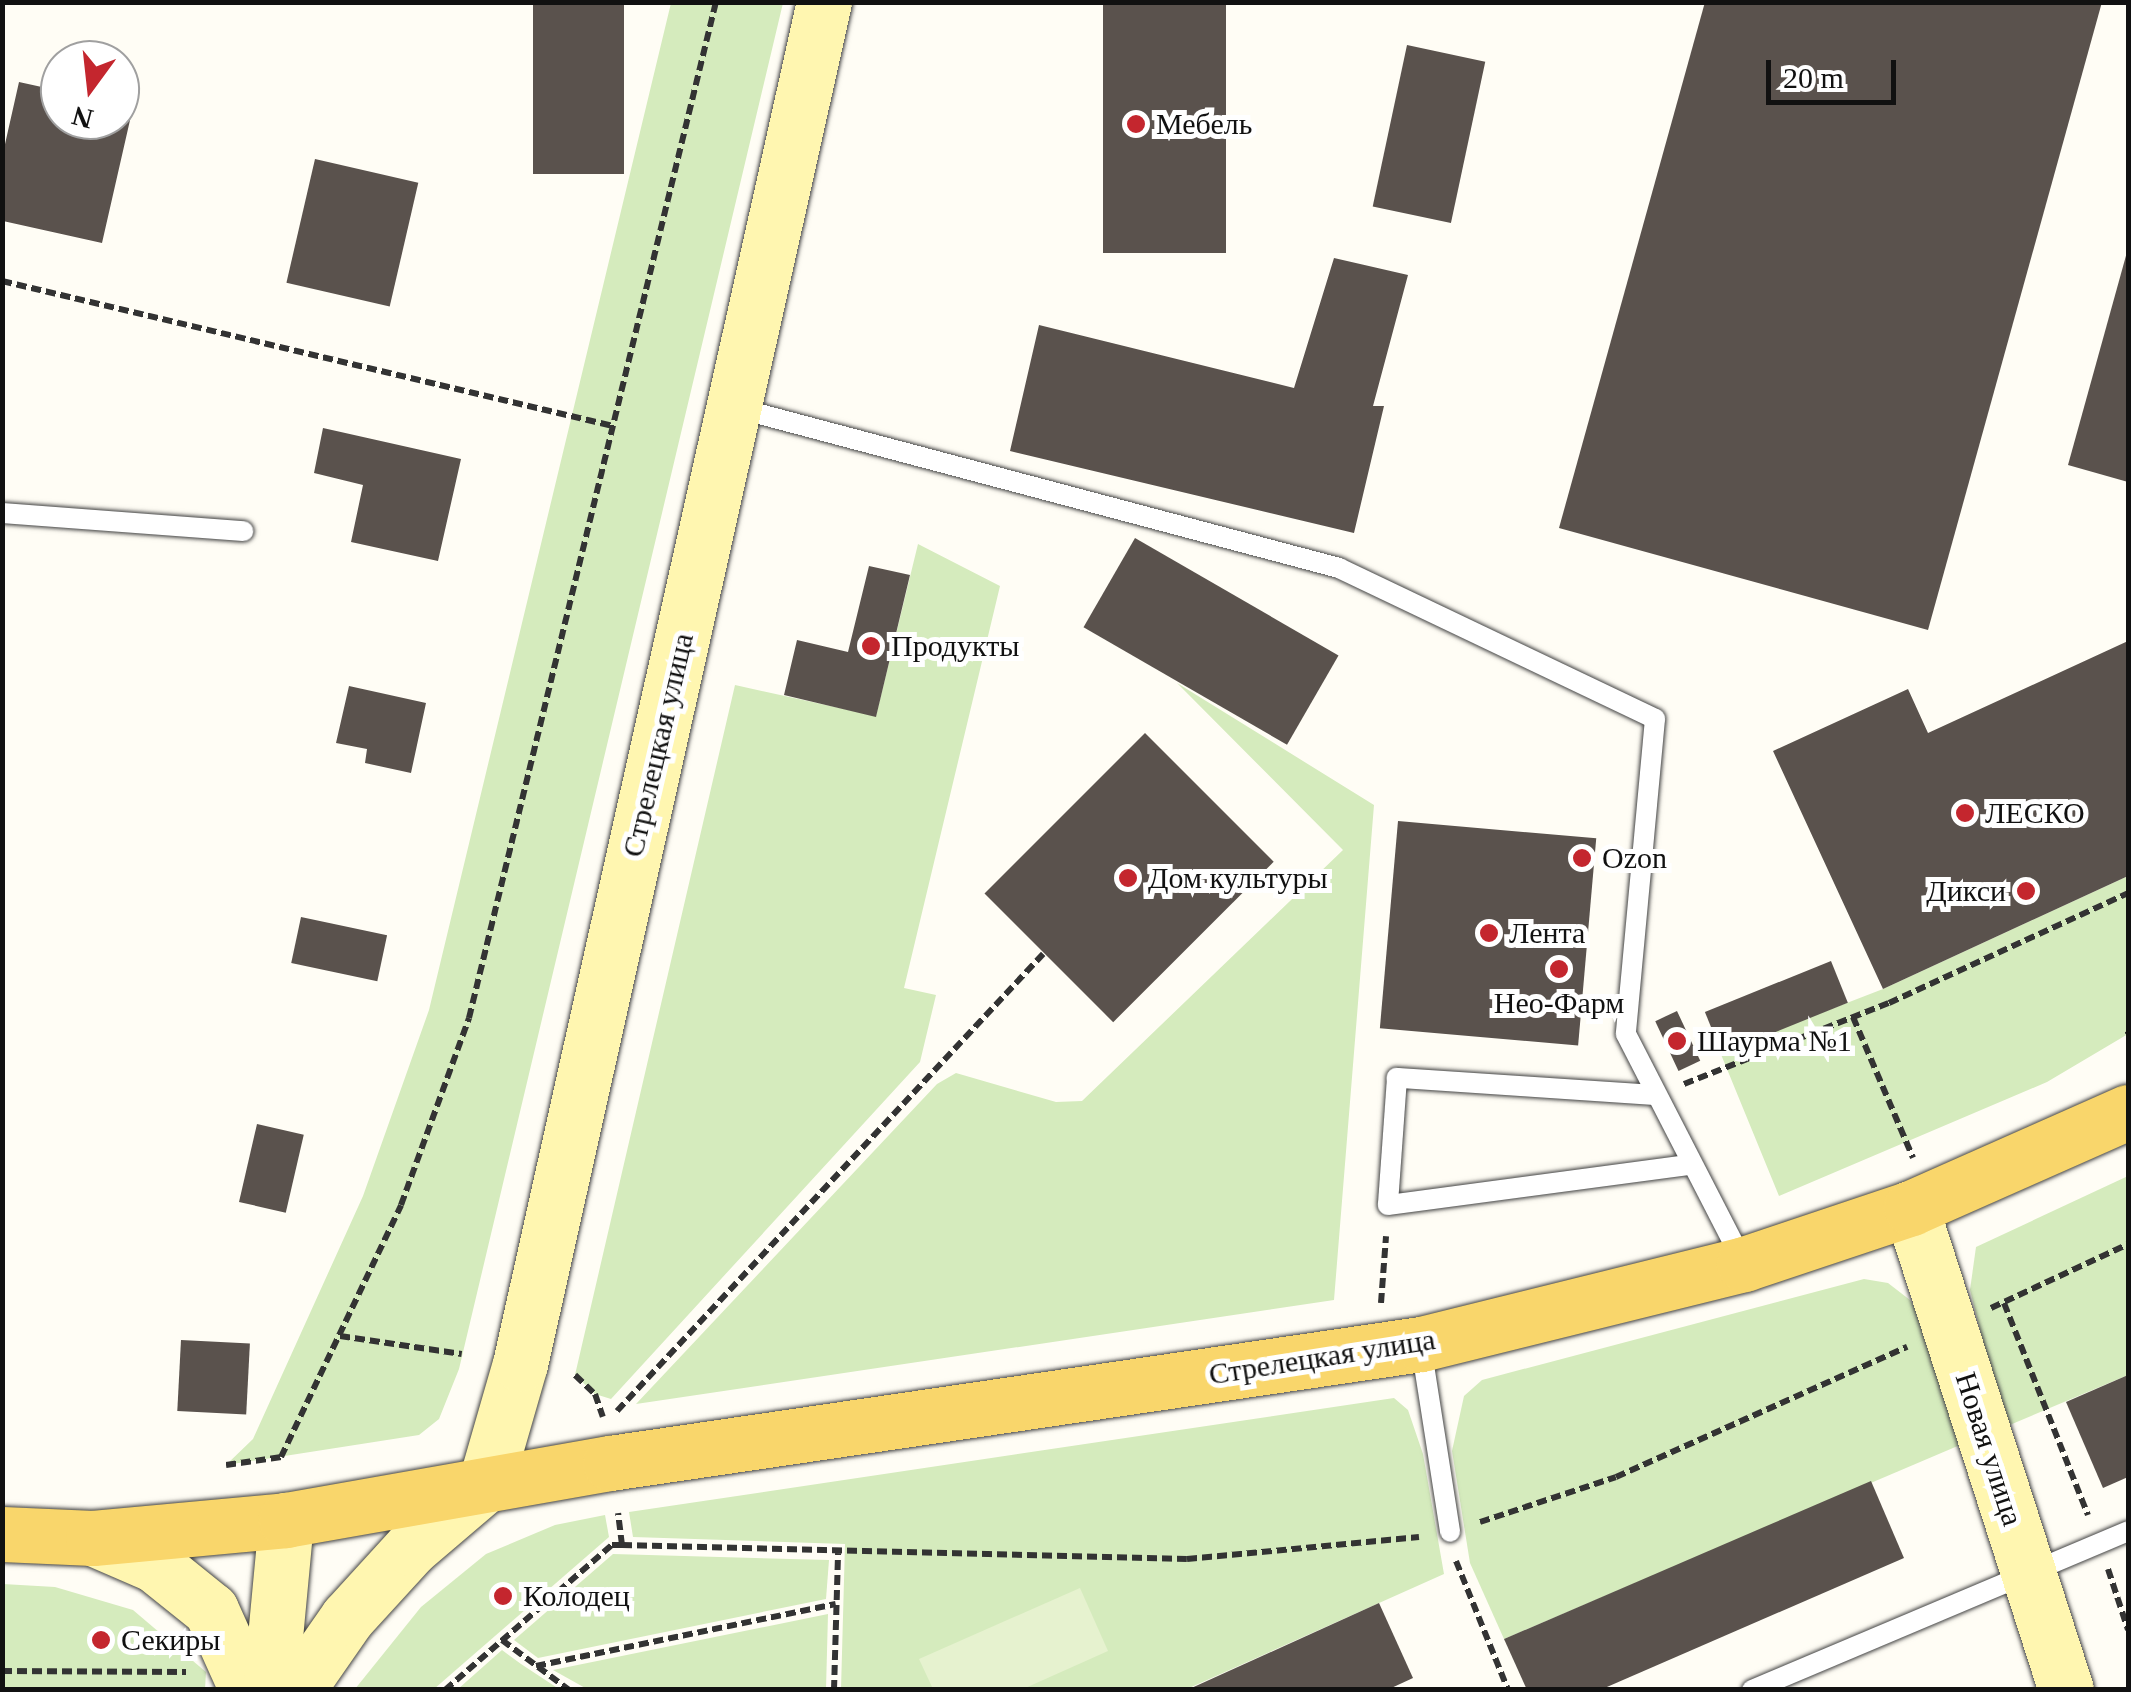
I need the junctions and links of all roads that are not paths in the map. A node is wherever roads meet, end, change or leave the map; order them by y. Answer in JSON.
{"nodes":[{"id":1,"x":824,"y":2,"type":"edge"},
{"id":2,"x":734,"y":407,"type":"junction"},
{"id":3,"x":2,"y":513,"type":"edge"},
{"id":4,"x":243,"y":530,"type":"dead end"},
{"id":5,"x":1656,"y":1096,"type":"junction"},
{"id":6,"x":2128,"y":1112,"type":"edge"},
{"id":7,"x":1689,"y":1166,"type":"junction"},
{"id":8,"x":1921,"y":1204,"type":"junction"},
{"id":9,"x":1744,"y":1264,"type":"junction"},
{"id":10,"x":1421,"y":1344,"type":"junction"},
{"id":11,"x":485,"y":1485,"type":"junction"},
{"id":12,"x":286,"y":1520,"type":"junction"},
{"id":13,"x":2128,"y":1531,"type":"edge"},
{"id":14,"x":1450,"y":1532,"type":"road end"},
{"id":15,"x":2,"y":1534,"type":"edge"},
{"id":16,"x":93,"y":1538,"type":"junction"},
{"id":17,"x":2029,"y":1574,"type":"junction"},
{"id":18,"x":227,"y":1681,"type":"edge"},
{"id":19,"x":270,"y":1690,"type":"edge"},
{"id":20,"x":297,"y":1690,"type":"edge"},
{"id":21,"x":1752,"y":1690,"type":"edge"},
{"id":22,"x":2066,"y":1690,"type":"edge"}],
"edges":[{"from":1,"to":2,"type":"main road","name":"Стрелецкая улица"},
{"from":2,"to":5,"type":"lane"},
{"from":2,"to":11,"type":"main road","name":"Стрелецкая улица"},
{"from":3,"to":4,"type":"lane"},
{"from":5,"to":7,"type":"lane"},
{"from":5,"to":7,"type":"lane"},
{"from":6,"to":8,"type":"main road","name":"Стрелецкая улица"},
{"from":7,"to":9,"type":"lane"},
{"from":8,"to":9,"type":"main road","name":"Стрелецкая улица"},
{"from":8,"to":17,"type":"main road","name":"Новая улица"},
{"from":9,"to":10,"type":"main road","name":"Стрелецкая улица"},
{"from":10,"to":11,"type":"main road","name":"Стрелецкая улица"},
{"from":10,"to":14,"type":"lane"},
{"from":11,"to":12,"type":"main road"},
{"from":11,"to":20,"type":"main road"},
{"from":12,"to":16,"type":"main road"},
{"from":12,"to":19,"type":"main road"},
{"from":13,"to":17,"type":"lane"},
{"from":15,"to":16,"type":"main road"},
{"from":16,"to":18,"type":"main road"},
{"from":17,"to":21,"type":"lane"},
{"from":17,"to":22,"type":"main road","name":"Новая улица"}]}
